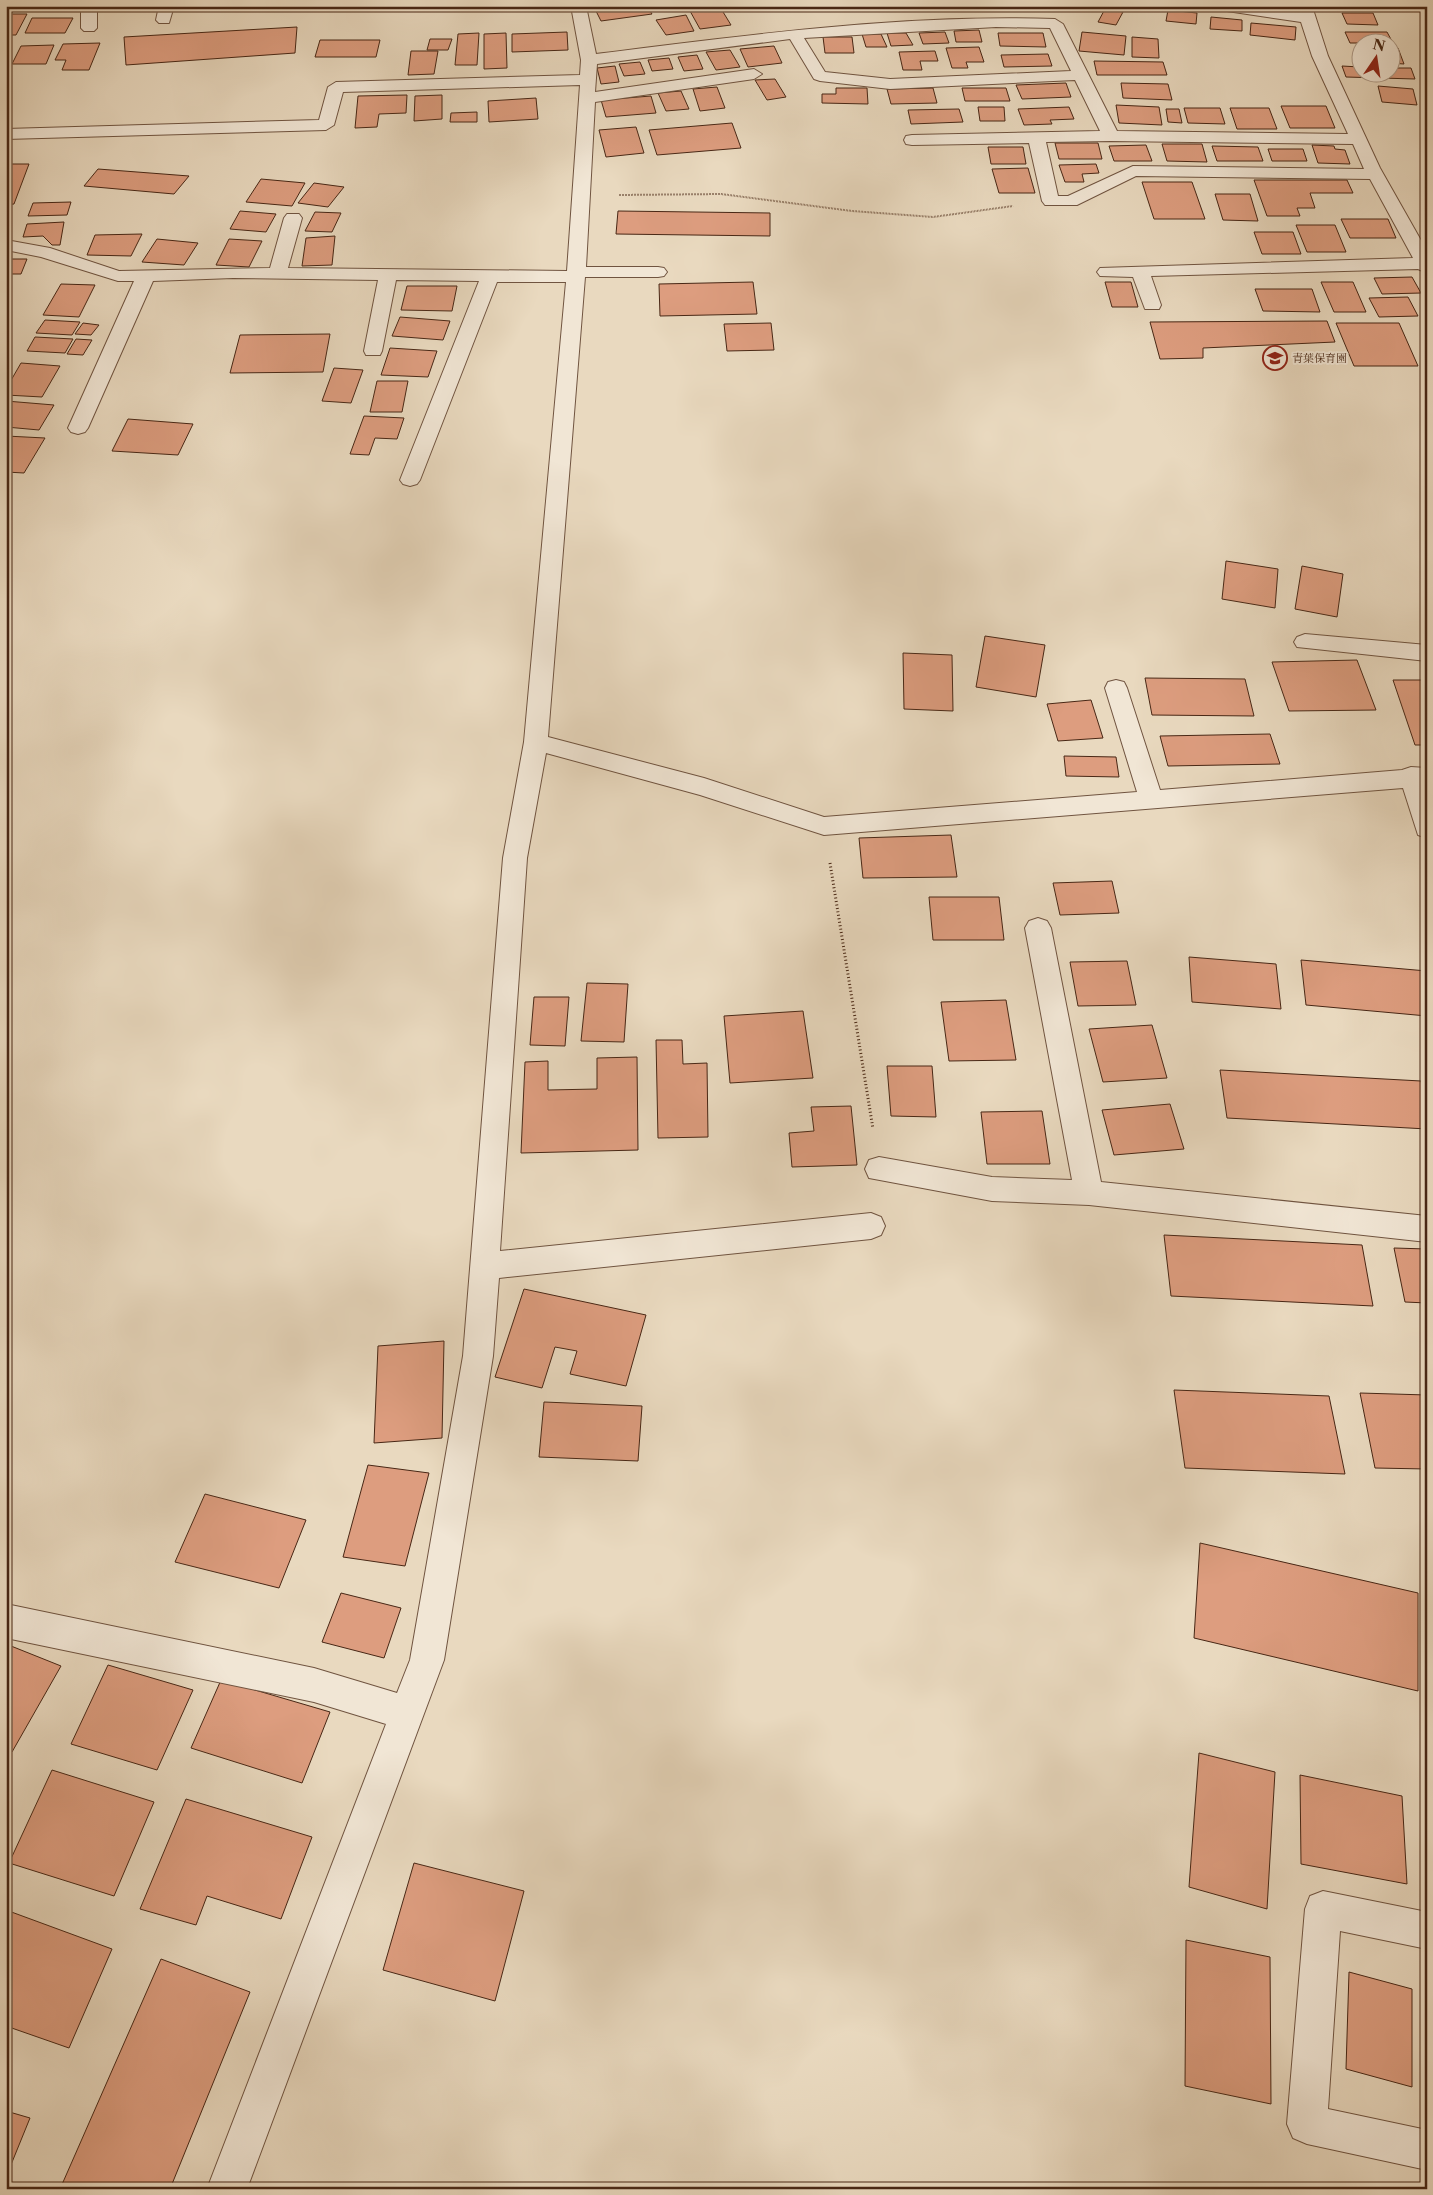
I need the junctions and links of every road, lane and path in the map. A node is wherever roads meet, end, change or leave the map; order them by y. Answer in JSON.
{"nodes":[{"id":1,"x":88,"y":6,"type":"edge"},
{"id":2,"x":1227,"y":6,"type":"edge"},
{"id":3,"x":583,"y":7,"type":"edge"},
{"id":4,"x":1306,"y":12,"type":"edge"},
{"id":5,"x":89,"y":28,"type":"dead end"},
{"id":6,"x":794,"y":34,"type":"junction"},
{"id":7,"x":589,"y":60,"type":"junction"},
{"id":8,"x":754,"y":74,"type":"dead end"},
{"id":9,"x":1081,"y":75,"type":"junction"},
{"id":10,"x":588,"y":80,"type":"junction"},
{"id":11,"x":587,"y":98,"type":"junction"},
{"id":12,"x":6,"y":134,"type":"edge"},
{"id":13,"x":1111,"y":136,"type":"junction"},
{"id":14,"x":1036,"y":137,"type":"junction"},
{"id":15,"x":1358,"y":139,"type":"junction"},
{"id":16,"x":912,"y":140,"type":"dead end"},
{"id":17,"x":1375,"y":174,"type":"junction"},
{"id":18,"x":581,"y":195,"type":"junction"},
{"id":19,"x":1051,"y":201,"type":"junction"},
{"id":20,"x":293,"y":218,"type":"dead end"},
{"id":21,"x":6,"y":245,"type":"edge"},
{"id":22,"x":1426,"y":265,"type":"edge"},
{"id":23,"x":1140,"y":271,"type":"junction"},
{"id":24,"x":658,"y":272,"type":"dead end"},
{"id":25,"x":1106,"y":272,"type":"dead end"},
{"id":26,"x":277,"y":274,"type":"junction"},
{"id":27,"x":576,"y":274,"type":"junction"},
{"id":28,"x":146,"y":275,"type":"junction"},
{"id":29,"x":388,"y":275,"type":"junction"},
{"id":30,"x":490,"y":276,"type":"junction"},
{"id":31,"x":1152,"y":305,"type":"dead end"},
{"id":32,"x":373,"y":351,"type":"dead end"},
{"id":33,"x":78,"y":428,"type":"dead end"},
{"id":34,"x":410,"y":480,"type":"dead end"},
{"id":35,"x":1305,"y":642,"type":"dead end"},
{"id":36,"x":1427,"y":653,"type":"edge"},
{"id":37,"x":1116,"y":688,"type":"dead end"},
{"id":38,"x":536,"y":742,"type":"junction"},
{"id":39,"x":1419,"y":776,"type":"edge"},
{"id":40,"x":1151,"y":798,"type":"junction"},
{"id":41,"x":824,"y":826,"type":"junction"},
{"id":42,"x":1427,"y":828,"type":"edge"},
{"id":43,"x":1038,"y":928,"type":"dead end"},
{"id":44,"x":879,"y":1169,"type":"joint"},
{"id":45,"x":1088,"y":1193,"type":"junction"},
{"id":46,"x":871,"y":1226,"type":"dead end"},
{"id":47,"x":1427,"y":1228,"type":"edge"},
{"id":48,"x":485,"y":1266,"type":"junction"},
{"id":49,"x":6,"y":1621,"type":"edge"},
{"id":50,"x":407,"y":1713,"type":"junction"},
{"id":51,"x":1427,"y":1931,"type":"edge"},
{"id":52,"x":1427,"y":2150,"type":"edge"},
{"id":53,"x":228,"y":2189,"type":"edge"}],
"edges":[{"from":1,"to":5,"type":"street"},
{"from":2,"to":4,"type":"street"},
{"from":3,"to":7,"type":"street"},
{"from":4,"to":15,"type":"street"},
{"from":6,"to":7,"type":"street"},
{"from":6,"to":9,"type":"street"},
{"from":6,"to":9,"type":"street"},
{"from":7,"to":10,"type":"street"},
{"from":8,"to":11,"type":"street"},
{"from":9,"to":13,"type":"street"},
{"from":10,"to":11,"type":"street"},
{"from":10,"to":12,"type":"street"},
{"from":11,"to":18,"type":"street"},
{"from":13,"to":14,"type":"street"},
{"from":13,"to":15,"type":"street"},
{"from":14,"to":16,"type":"street"},
{"from":14,"to":19,"type":"street"},
{"from":15,"to":17,"type":"street"},
{"from":17,"to":19,"type":"street"},
{"from":17,"to":22,"type":"street"},
{"from":18,"to":19,"type":"path"},
{"from":18,"to":27,"type":"street"},
{"from":20,"to":26,"type":"street"},
{"from":21,"to":28,"type":"street"},
{"from":22,"to":23,"type":"street"},
{"from":23,"to":25,"type":"street"},
{"from":23,"to":31,"type":"street"},
{"from":24,"to":27,"type":"street"},
{"from":26,"to":28,"type":"street"},
{"from":26,"to":29,"type":"street"},
{"from":27,"to":30,"type":"street"},
{"from":27,"to":38,"type":"street"},
{"from":28,"to":33,"type":"street"},
{"from":29,"to":30,"type":"street"},
{"from":29,"to":32,"type":"street"},
{"from":30,"to":34,"type":"street"},
{"from":35,"to":36,"type":"street"},
{"from":37,"to":40,"type":"street"},
{"from":38,"to":41,"type":"street"},
{"from":38,"to":48,"type":"street"},
{"from":39,"to":40,"type":"street"},
{"from":39,"to":42,"type":"street"},
{"from":40,"to":41,"type":"street"},
{"from":41,"to":44,"type":"path"},
{"from":43,"to":45,"type":"street"},
{"from":44,"to":45,"type":"street"},
{"from":45,"to":47,"type":"street"},
{"from":46,"to":48,"type":"street"},
{"from":48,"to":50,"type":"street"},
{"from":49,"to":50,"type":"street"},
{"from":50,"to":53,"type":"street"},
{"from":51,"to":52,"type":"street"}]}
